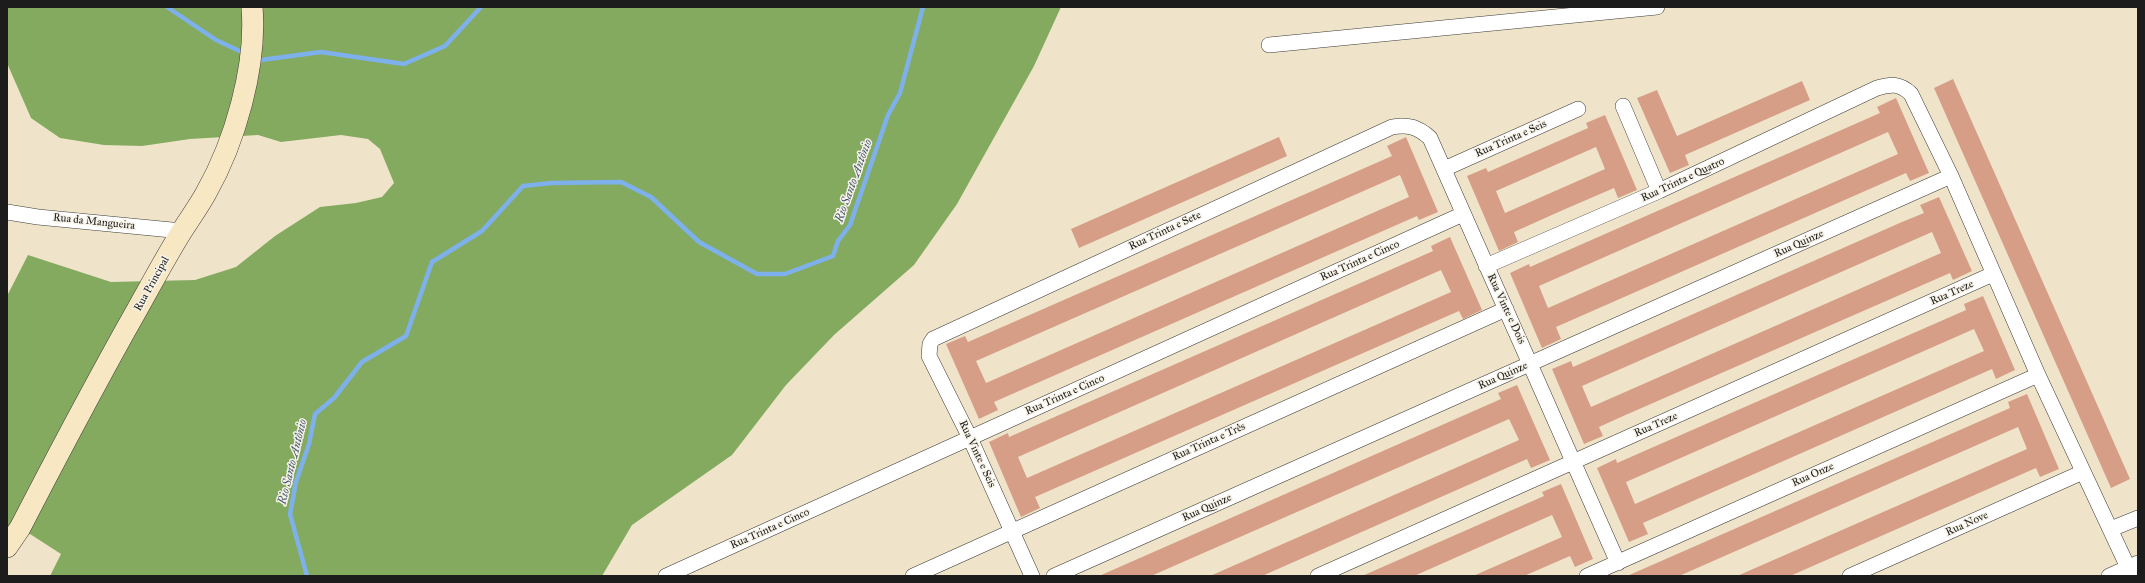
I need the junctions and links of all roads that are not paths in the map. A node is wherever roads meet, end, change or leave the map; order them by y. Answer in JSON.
{"nodes":[{"id":1,"x":252,"y":7,"type":"edge"},
{"id":2,"x":1657,"y":7,"type":"edge"},
{"id":3,"x":1269,"y":45,"type":"dead end"},
{"id":4,"x":1623,"y":106,"type":"dead end"},
{"id":5,"x":1578,"y":109,"type":"dead end"},
{"id":6,"x":1392,"y":127,"type":"joint"},
{"id":7,"x":1444,"y":169,"type":"junction"},
{"id":8,"x":1951,"y":176,"type":"junction"},
{"id":9,"x":1659,"y":191,"type":"junction"},
{"id":10,"x":7,"y":212,"type":"edge"},
{"id":11,"x":1463,"y":214,"type":"junction"},
{"id":12,"x":182,"y":231,"type":"junction"},
{"id":13,"x":1486,"y":266,"type":"junction"},
{"id":14,"x":1994,"y":274,"type":"junction"},
{"id":15,"x":1506,"y":309,"type":"junction"},
{"id":16,"x":939,"y":336,"type":"joint"},
{"id":17,"x":1531,"y":364,"type":"junction"},
{"id":18,"x":2038,"y":375,"type":"junction"},
{"id":19,"x":970,"y":438,"type":"junction"},
{"id":20,"x":1574,"y":462,"type":"junction"},
{"id":21,"x":2083,"y":472,"type":"junction"},
{"id":22,"x":2138,"y":518,"type":"edge"},
{"id":23,"x":2111,"y":529,"type":"junction"},
{"id":24,"x":1012,"y":531,"type":"junction"},
{"id":25,"x":7,"y":547,"type":"edge"},
{"id":26,"x":1618,"y":562,"type":"junction"},
{"id":27,"x":2133,"y":569,"type":"edge"},
{"id":28,"x":666,"y":576,"type":"edge"},
{"id":29,"x":913,"y":576,"type":"edge"},
{"id":30,"x":1032,"y":576,"type":"edge"},
{"id":31,"x":1054,"y":576,"type":"edge"},
{"id":32,"x":1318,"y":576,"type":"edge"},
{"id":33,"x":1587,"y":576,"type":"edge"},
{"id":34,"x":1850,"y":576,"type":"edge"},
{"id":35,"x":2109,"y":576,"type":"edge"}],
"edges":[{"from":1,"to":12,"type":"street","name":"Rua Principal"},
{"from":2,"to":3,"type":"street"},
{"from":4,"to":9,"type":"street"},
{"from":5,"to":7,"type":"street","name":"Rua Trinta e Seis"},
{"from":6,"to":7,"type":"street","name":"Rua Vinte e Dois"},
{"from":6,"to":16,"type":"street","name":"Rua Trinta e Sete"},
{"from":7,"to":11,"type":"street","name":"Rua Vinte e Dois"},
{"from":8,"to":9,"type":"street","name":"Rua Trinta e Quatro"},
{"from":8,"to":14,"type":"street","name":"Rua Trinta e Quatro"},
{"from":8,"to":17,"type":"street","name":"Rua Quinze"},
{"from":9,"to":13,"type":"street","name":"Rua Trinta e Quatro"},
{"from":10,"to":12,"type":"street","name":"Rua da Mangueira"},
{"from":11,"to":13,"type":"street","name":"Rua Vinte e Dois"},
{"from":11,"to":19,"type":"street","name":"Rua Trinta e Cinco"},
{"from":12,"to":25,"type":"street","name":"Rua Principal"},
{"from":13,"to":15,"type":"street","name":"Rua Vinte e Dois"},
{"from":14,"to":18,"type":"street","name":"Rua Trinta e Quatro"},
{"from":14,"to":20,"type":"street","name":"Rua Treze"},
{"from":15,"to":17,"type":"street","name":"Rua Vinte e Dois"},
{"from":15,"to":24,"type":"street","name":"Rua Trinta e Três"},
{"from":16,"to":19,"type":"street","name":"Rua Vinte e Seis"},
{"from":17,"to":20,"type":"street","name":"Rua Vinte e Dois"},
{"from":17,"to":31,"type":"street","name":"Rua Quinze"},
{"from":18,"to":21,"type":"street","name":"Rua Trinta e Quatro"},
{"from":18,"to":26,"type":"street","name":"Rua Onze"},
{"from":19,"to":24,"type":"street","name":"Rua Vinte e Seis"},
{"from":19,"to":28,"type":"street","name":"Rua Trinta e Cinco"},
{"from":20,"to":26,"type":"street","name":"Rua Vinte e Dois"},
{"from":20,"to":32,"type":"street","name":"Rua Treze"},
{"from":21,"to":23,"type":"street","name":"Rua Trinta e Quatro"},
{"from":21,"to":34,"type":"street","name":"Rua Nove"},
{"from":22,"to":23,"type":"street"},
{"from":23,"to":27,"type":"street","name":"Rua Trinta e Quatro"},
{"from":24,"to":29,"type":"street","name":"Rua Trinta e Três"},
{"from":24,"to":30,"type":"street","name":"Rua Vinte e Seis"},
{"from":26,"to":33,"type":"street","name":"Rua Onze"},
{"from":27,"to":35,"type":"street"}]}
